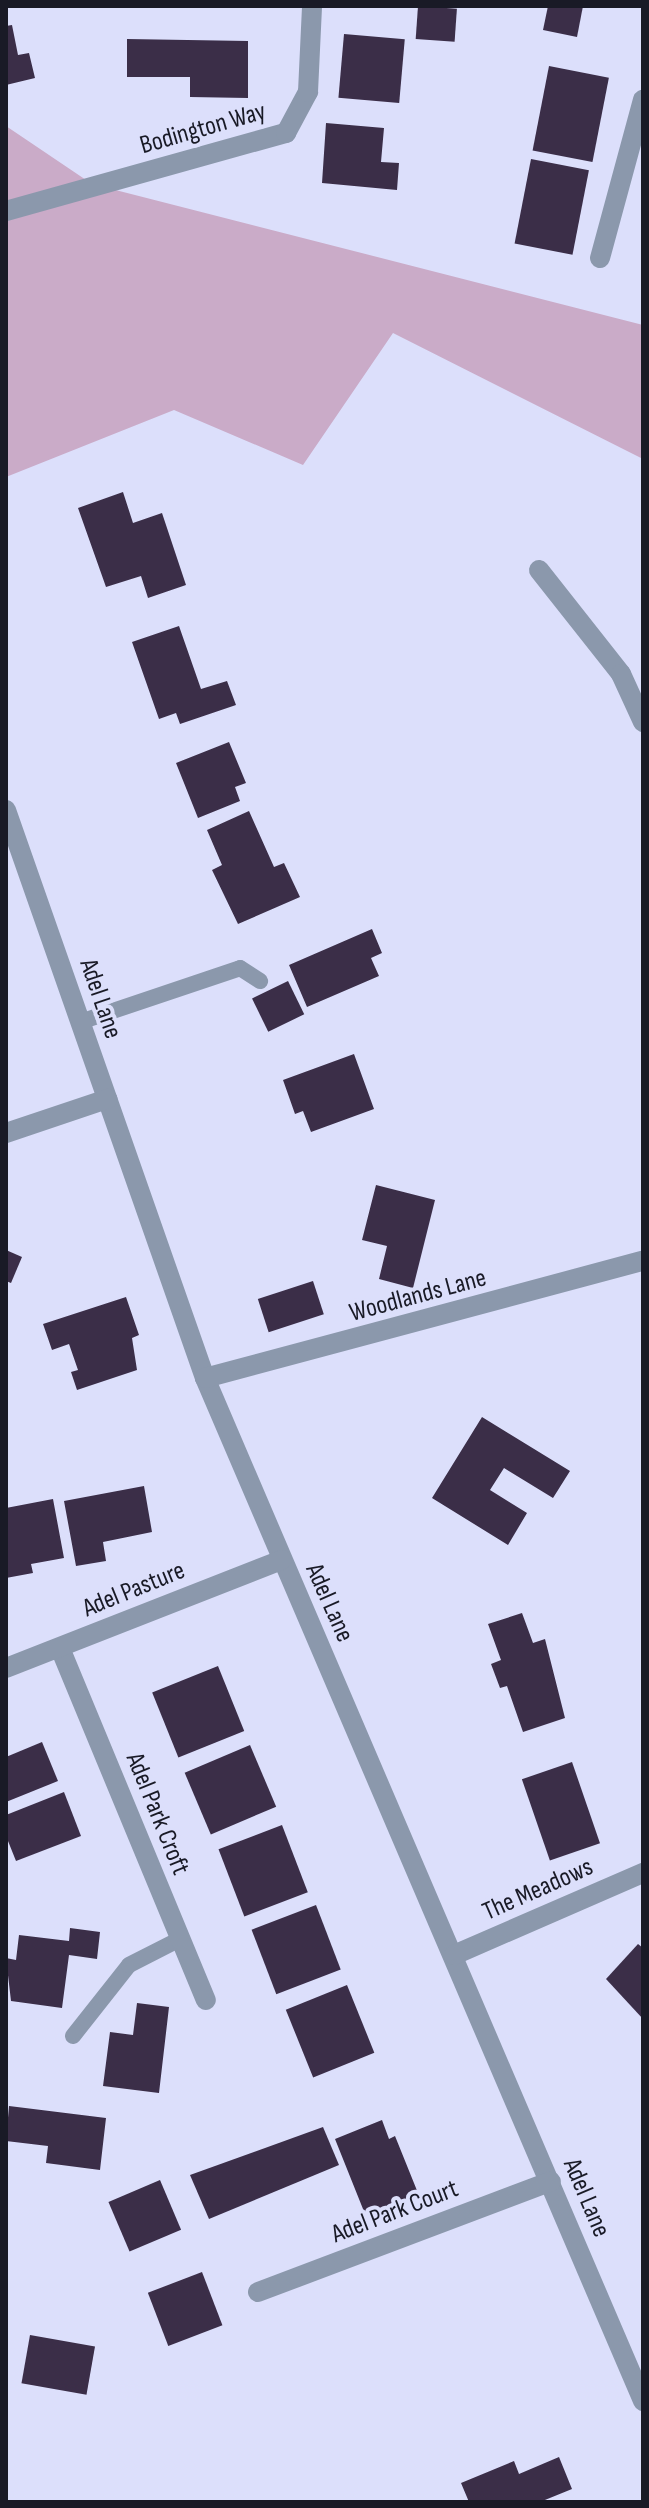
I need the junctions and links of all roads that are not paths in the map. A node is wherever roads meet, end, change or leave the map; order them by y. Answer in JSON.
{"nodes":[{"id":1,"x":312,"y":6,"type":"edge"},
{"id":2,"x":643,"y":100,"type":"edge"},
{"id":3,"x":6,"y":211,"type":"edge"},
{"id":4,"x":600,"y":258,"type":"dead end"},
{"id":5,"x":539,"y":570,"type":"dead end"},
{"id":6,"x":643,"y":722,"type":"edge"},
{"id":7,"x":6,"y":810,"type":"edge"},
{"id":8,"x":260,"y":981,"type":"dead end"},
{"id":9,"x":80,"y":1022,"type":"junction"},
{"id":10,"x":107,"y":1099,"type":"junction"},
{"id":11,"x":6,"y":1133,"type":"edge"},
{"id":12,"x":643,"y":1261,"type":"edge"},
{"id":13,"x":205,"y":1378,"type":"junction"},
{"id":14,"x":282,"y":1560,"type":"junction"},
{"id":15,"x":60,"y":1648,"type":"junction"},
{"id":16,"x":6,"y":1668,"type":"edge"},
{"id":17,"x":643,"y":1873,"type":"edge"},
{"id":18,"x":180,"y":1939,"type":"junction"},
{"id":19,"x":454,"y":1955,"type":"junction"},
{"id":20,"x":206,"y":2000,"type":"dead end"},
{"id":21,"x":73,"y":2036,"type":"dead end"},
{"id":22,"x":551,"y":2181,"type":"junction"},
{"id":23,"x":258,"y":2292,"type":"dead end"},
{"id":24,"x":643,"y":2401,"type":"edge"}],
"edges":[{"from":1,"to":3,"type":"street","name":"Bodington Way"},
{"from":2,"to":4,"type":"street"},
{"from":5,"to":6,"type":"street"},
{"from":7,"to":9,"type":"street","name":"Adel Lane"},
{"from":8,"to":9,"type":"lane"},
{"from":9,"to":10,"type":"street","name":"Adel Lane"},
{"from":10,"to":11,"type":"street"},
{"from":10,"to":13,"type":"street","name":"Adel Lane"},
{"from":12,"to":13,"type":"street","name":"Woodlands Lane"},
{"from":13,"to":14,"type":"street","name":"Adel Lane"},
{"from":14,"to":15,"type":"street","name":"Adel Pasture"},
{"from":14,"to":19,"type":"street","name":"Adel Lane"},
{"from":15,"to":16,"type":"street","name":"Adel Pasture"},
{"from":15,"to":18,"type":"street","name":"Adel Park Croft"},
{"from":17,"to":19,"type":"street","name":"The Meadows"},
{"from":18,"to":20,"type":"street","name":"Adel Park Croft"},
{"from":18,"to":21,"type":"lane"},
{"from":19,"to":22,"type":"street","name":"Adel Lane"},
{"from":22,"to":23,"type":"street","name":"Adel Park Court"},
{"from":22,"to":24,"type":"street","name":"Adel Lane"}]}
